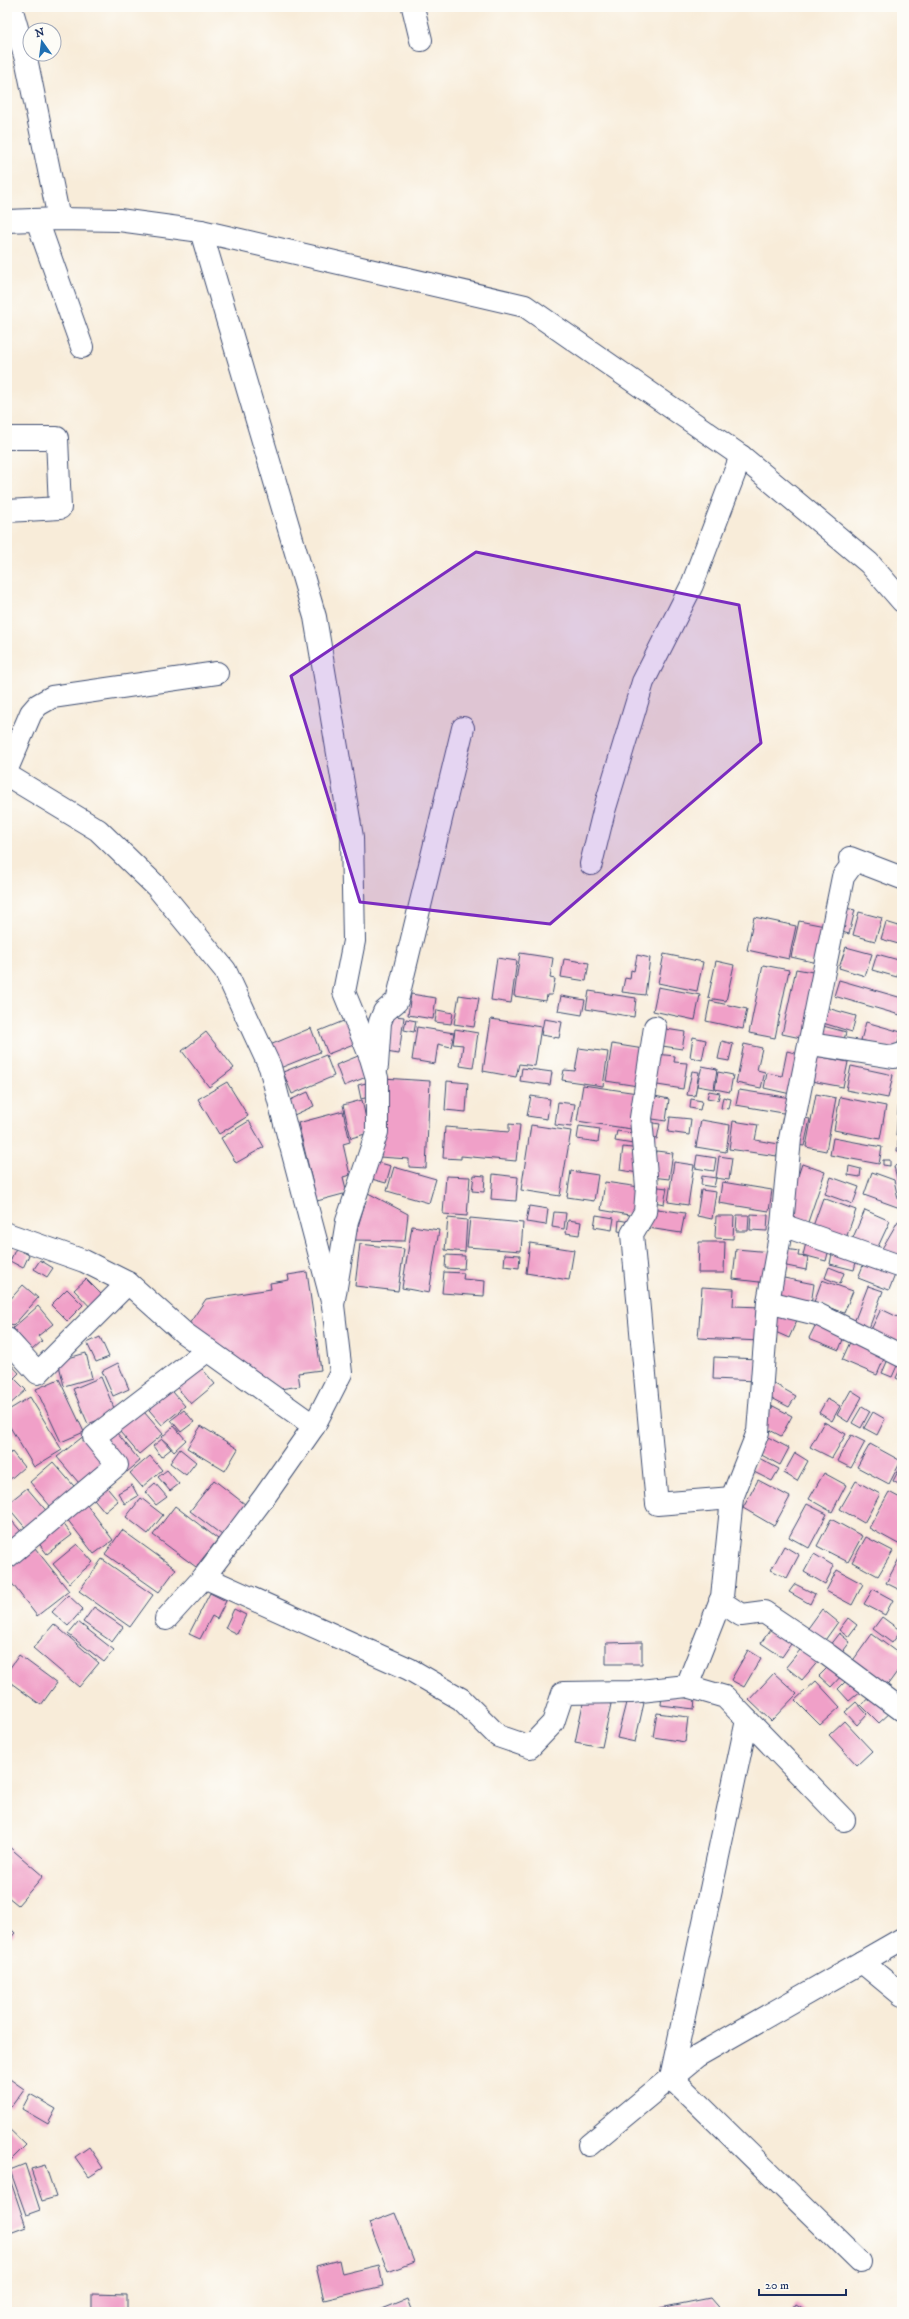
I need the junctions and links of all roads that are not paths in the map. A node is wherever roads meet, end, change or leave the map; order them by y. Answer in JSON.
{"nodes":[{"id":1,"x":11,"y":7,"type":"edge"},
{"id":2,"x":413,"y":7,"type":"edge"},
{"id":3,"x":422,"y":40,"type":"dead end"},
{"id":4,"x":60,"y":219,"type":"junction"},
{"id":5,"x":37,"y":220,"type":"junction"},
{"id":6,"x":7,"y":221,"type":"edge"},
{"id":7,"x":201,"y":231,"type":"junction"},
{"id":8,"x":82,"y":347,"type":"dead end"},
{"id":9,"x":7,"y":438,"type":"edge"},
{"id":10,"x":741,"y":456,"type":"junction"},
{"id":11,"x":7,"y":510,"type":"edge"},
{"id":12,"x":902,"y":601,"type":"edge"},
{"id":13,"x":217,"y":673,"type":"dead end"},
{"id":14,"x":464,"y":728,"type":"dead end"},
{"id":15,"x":7,"y":769,"type":"edge"},
{"id":16,"x":7,"y":775,"type":"edge"},
{"id":17,"x":591,"y":864,"type":"dead end"},
{"id":18,"x":902,"y":878,"type":"edge"},
{"id":19,"x":655,"y":1027,"type":"dead end"},
{"id":20,"x":811,"y":1044,"type":"junction"},
{"id":21,"x":902,"y":1054,"type":"edge"},
{"id":22,"x":376,"y":1078,"type":"junction"},
{"id":23,"x":782,"y":1225,"type":"junction"},
{"id":24,"x":7,"y":1234,"type":"edge"},
{"id":25,"x":902,"y":1267,"type":"edge"},
{"id":26,"x":128,"y":1283,"type":"junction"},
{"id":27,"x":768,"y":1302,"type":"junction"},
{"id":28,"x":333,"y":1304,"type":"junction"},
{"id":29,"x":7,"y":1339,"type":"edge"},
{"id":30,"x":208,"y":1350,"type":"junction"},
{"id":31,"x":902,"y":1356,"type":"edge"},
{"id":32,"x":314,"y":1426,"type":"junction"},
{"id":33,"x":732,"y":1498,"type":"junction"},
{"id":34,"x":7,"y":1557,"type":"edge"},
{"id":35,"x":204,"y":1577,"type":"junction"},
{"id":36,"x":720,"y":1601,"type":"junction"},
{"id":37,"x":166,"y":1619,"type":"dead end"},
{"id":38,"x":687,"y":1686,"type":"junction"},
{"id":39,"x":902,"y":1710,"type":"edge"},
{"id":40,"x":747,"y":1720,"type":"junction"},
{"id":41,"x":844,"y":1820,"type":"dead end"},
{"id":42,"x":902,"y":1939,"type":"edge"},
{"id":43,"x":862,"y":1962,"type":"junction"},
{"id":44,"x":902,"y":1996,"type":"edge"},
{"id":45,"x":671,"y":2077,"type":"junction"},
{"id":46,"x":589,"y":2145,"type":"dead end"},
{"id":47,"x":860,"y":2262,"type":"dead end"}],
"edges":[{"from":1,"to":4,"type":"street"},
{"from":2,"to":3,"type":"street"},
{"from":4,"to":5,"type":"street"},
{"from":4,"to":7,"type":"street"},
{"from":5,"to":6,"type":"street"},
{"from":5,"to":8,"type":"street"},
{"from":7,"to":10,"type":"street"},
{"from":7,"to":22,"type":"street"},
{"from":9,"to":11,"type":"street"},
{"from":10,"to":12,"type":"street"},
{"from":10,"to":17,"type":"street"},
{"from":13,"to":15,"type":"street"},
{"from":14,"to":22,"type":"street"},
{"from":16,"to":28,"type":"street"},
{"from":18,"to":20,"type":"street"},
{"from":19,"to":33,"type":"street"},
{"from":20,"to":21,"type":"street"},
{"from":20,"to":23,"type":"street"},
{"from":22,"to":28,"type":"street"},
{"from":23,"to":25,"type":"street"},
{"from":23,"to":27,"type":"street"},
{"from":24,"to":26,"type":"street"},
{"from":26,"to":29,"type":"street"},
{"from":26,"to":30,"type":"street"},
{"from":27,"to":31,"type":"street"},
{"from":27,"to":33,"type":"street"},
{"from":28,"to":32,"type":"street"},
{"from":30,"to":32,"type":"street"},
{"from":30,"to":34,"type":"street"},
{"from":32,"to":35,"type":"street"},
{"from":33,"to":36,"type":"street"},
{"from":35,"to":37,"type":"street"},
{"from":35,"to":38,"type":"street"},
{"from":36,"to":38,"type":"street"},
{"from":36,"to":39,"type":"street"},
{"from":38,"to":40,"type":"street"},
{"from":40,"to":41,"type":"street"},
{"from":40,"to":45,"type":"street"},
{"from":42,"to":43,"type":"street"},
{"from":43,"to":44,"type":"street"},
{"from":43,"to":45,"type":"street"},
{"from":45,"to":46,"type":"street"},
{"from":45,"to":47,"type":"street"}]}
